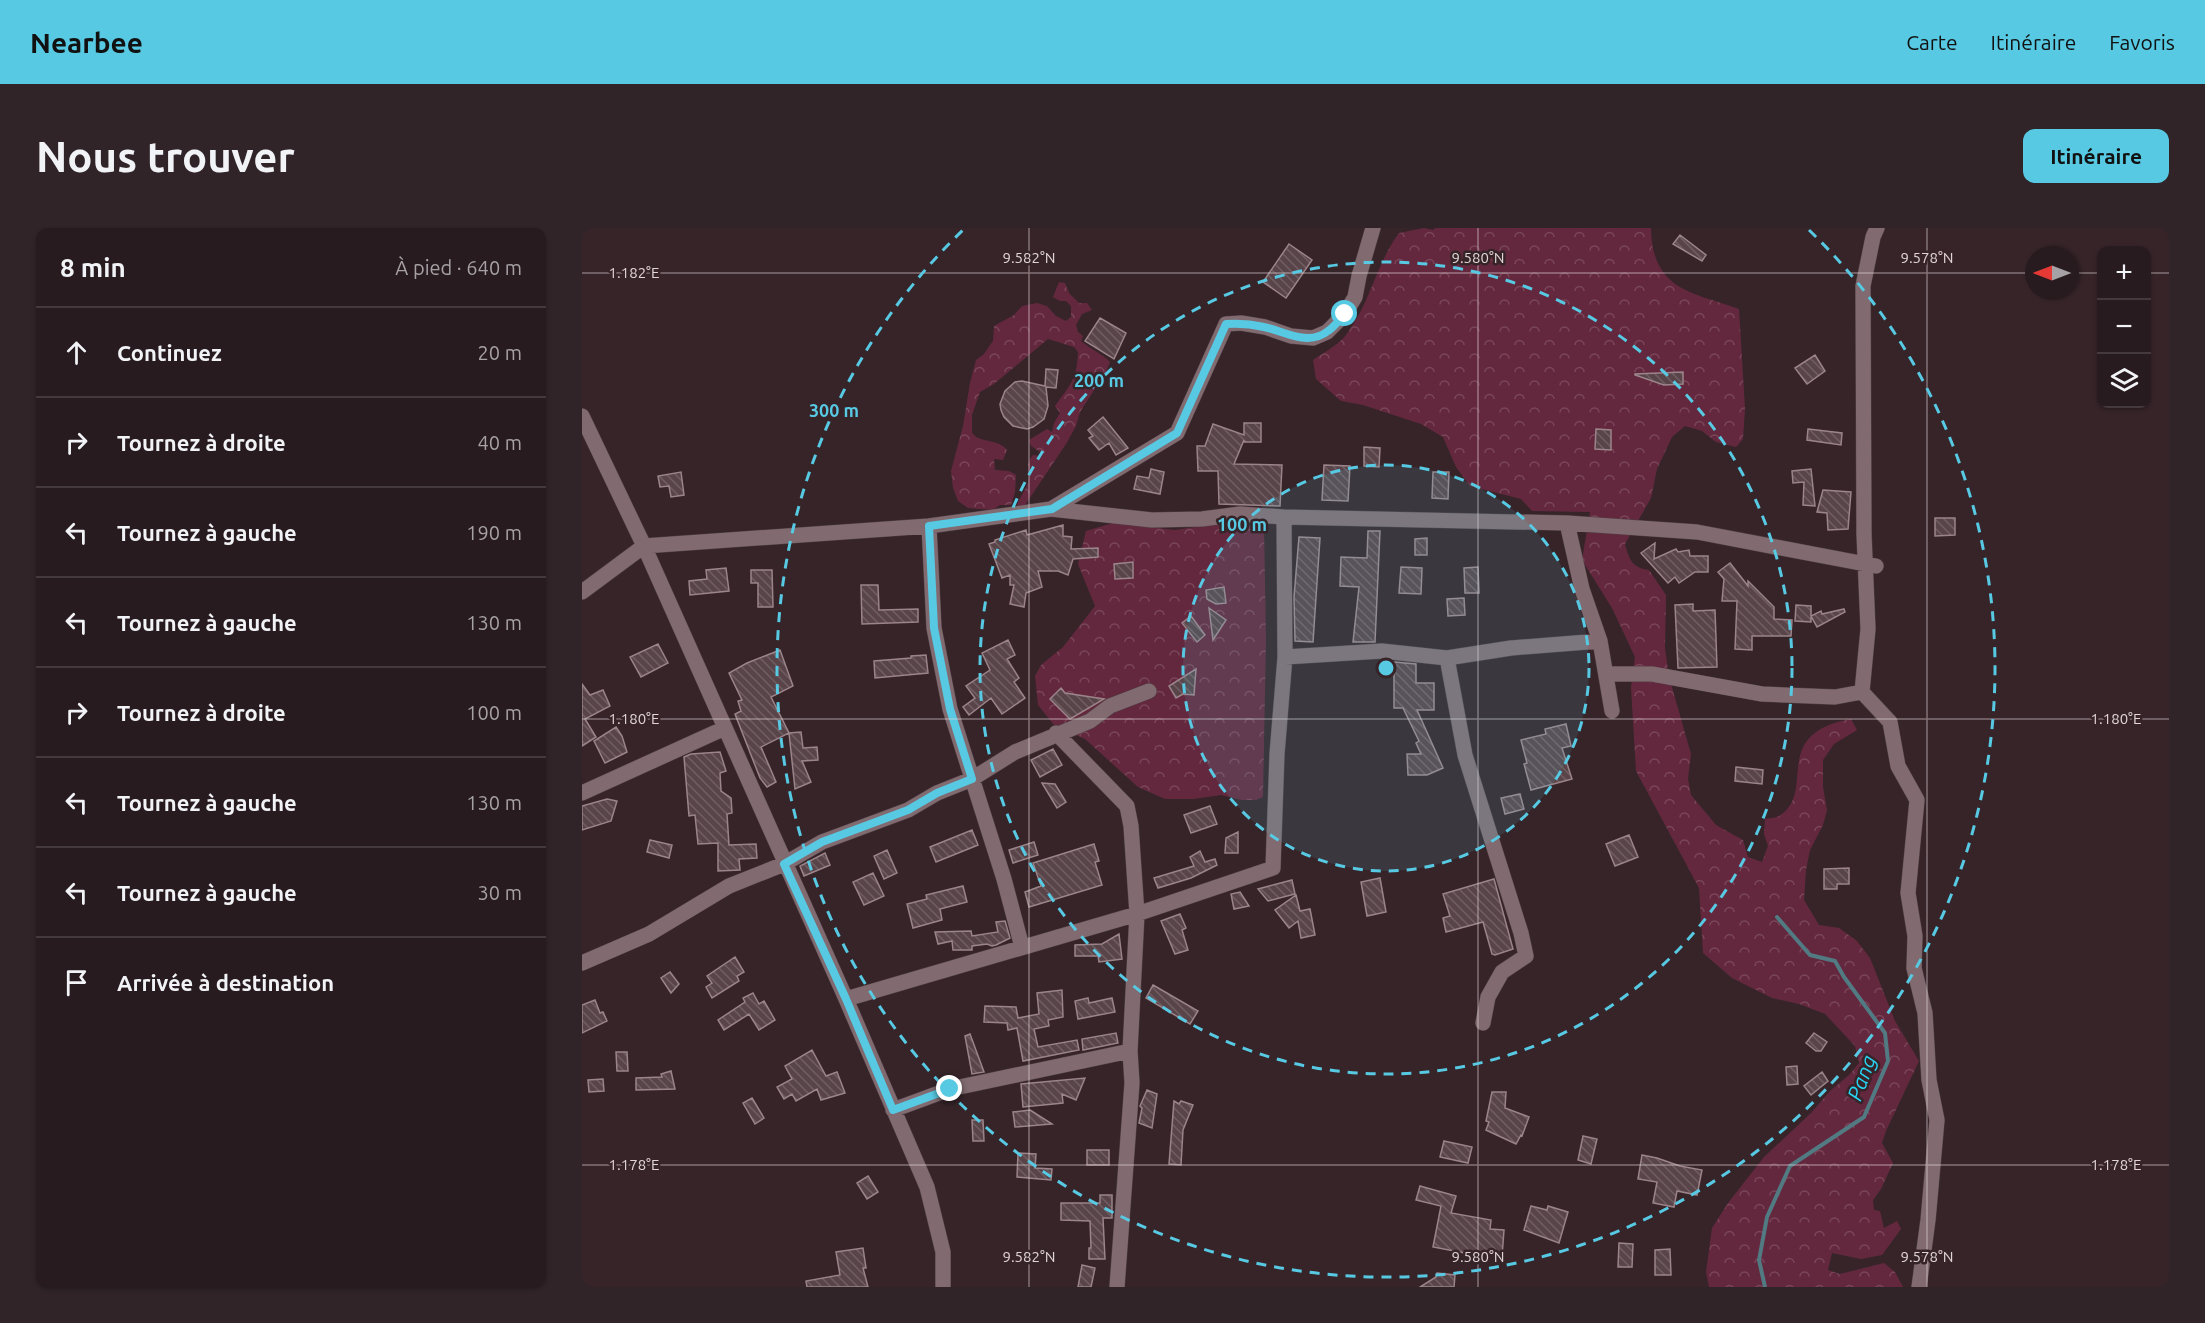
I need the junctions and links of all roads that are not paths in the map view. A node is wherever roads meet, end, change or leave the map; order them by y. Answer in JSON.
{"nodes":[{"id":1,"x":1373,"y":228,"type":"edge"},
{"id":2,"x":1872,"y":231,"type":"edge"},
{"id":3,"x":583,"y":421,"type":"edge"},
{"id":4,"x":1052,"y":509,"type":"junction"},
{"id":5,"x":1284,"y":517,"type":"junction"},
{"id":6,"x":1567,"y":523,"type":"junction"},
{"id":7,"x":929,"y":526,"type":"junction"},
{"id":8,"x":644,"y":546,"type":"junction"},
{"id":9,"x":1870,"y":565,"type":"junction"},
{"id":10,"x":582,"y":592,"type":"edge"},
{"id":11,"x":1600,"y":641,"type":"junction"},
{"id":12,"x":1285,"y":657,"type":"junction"},
{"id":13,"x":1447,"y":658,"type":"junction"},
{"id":14,"x":1606,"y":674,"type":"junction"},
{"id":15,"x":1149,"y":691,"type":"dead end"},
{"id":16,"x":1862,"y":692,"type":"junction"},
{"id":17,"x":1612,"y":711,"type":"dead end"},
{"id":18,"x":725,"y":728,"type":"junction"},
{"id":19,"x":1056,"y":734,"type":"junction"},
{"id":20,"x":972,"y":779,"type":"junction"},
{"id":21,"x":582,"y":793,"type":"edge"},
{"id":22,"x":784,"y":864,"type":"junction"},
{"id":23,"x":1137,"y":914,"type":"junction"},
{"id":24,"x":1022,"y":947,"type":"junction"},
{"id":25,"x":582,"y":963,"type":"edge"},
{"id":26,"x":846,"y":999,"type":"junction"},
{"id":27,"x":1483,"y":1023,"type":"dead end"},
{"id":28,"x":1130,"y":1051,"type":"junction"},
{"id":29,"x":893,"y":1110,"type":"junction"},
{"id":30,"x":943,"y":1287,"type":"edge"},
{"id":31,"x":1117,"y":1287,"type":"edge"},
{"id":32,"x":1919,"y":1287,"type":"edge"}],
"edges":[{"from":1,"to":4,"type":"street"},
{"from":2,"to":9,"type":"street"},
{"from":3,"to":8,"type":"street"},
{"from":4,"to":5,"type":"street"},
{"from":4,"to":7,"type":"street"},
{"from":5,"to":6,"type":"street"},
{"from":5,"to":12,"type":"street"},
{"from":6,"to":9,"type":"street"},
{"from":6,"to":11,"type":"street"},
{"from":7,"to":8,"type":"street"},
{"from":7,"to":20,"type":"street"},
{"from":8,"to":10,"type":"street"},
{"from":8,"to":18,"type":"street"},
{"from":9,"to":16,"type":"street"},
{"from":11,"to":13,"type":"street"},
{"from":11,"to":14,"type":"street"},
{"from":12,"to":13,"type":"street"},
{"from":12,"to":23,"type":"street"},
{"from":13,"to":27,"type":"street"},
{"from":14,"to":16,"type":"street"},
{"from":14,"to":17,"type":"street"},
{"from":15,"to":19,"type":"street"},
{"from":16,"to":32,"type":"street"},
{"from":18,"to":21,"type":"street"},
{"from":18,"to":22,"type":"street"},
{"from":19,"to":20,"type":"street"},
{"from":19,"to":23,"type":"street"},
{"from":20,"to":22,"type":"street"},
{"from":20,"to":24,"type":"street"},
{"from":22,"to":25,"type":"street"},
{"from":22,"to":26,"type":"street"},
{"from":23,"to":24,"type":"street"},
{"from":23,"to":28,"type":"street"},
{"from":24,"to":26,"type":"street"},
{"from":26,"to":29,"type":"street"},
{"from":28,"to":29,"type":"street"},
{"from":28,"to":31,"type":"street"},
{"from":29,"to":30,"type":"street"}]}
